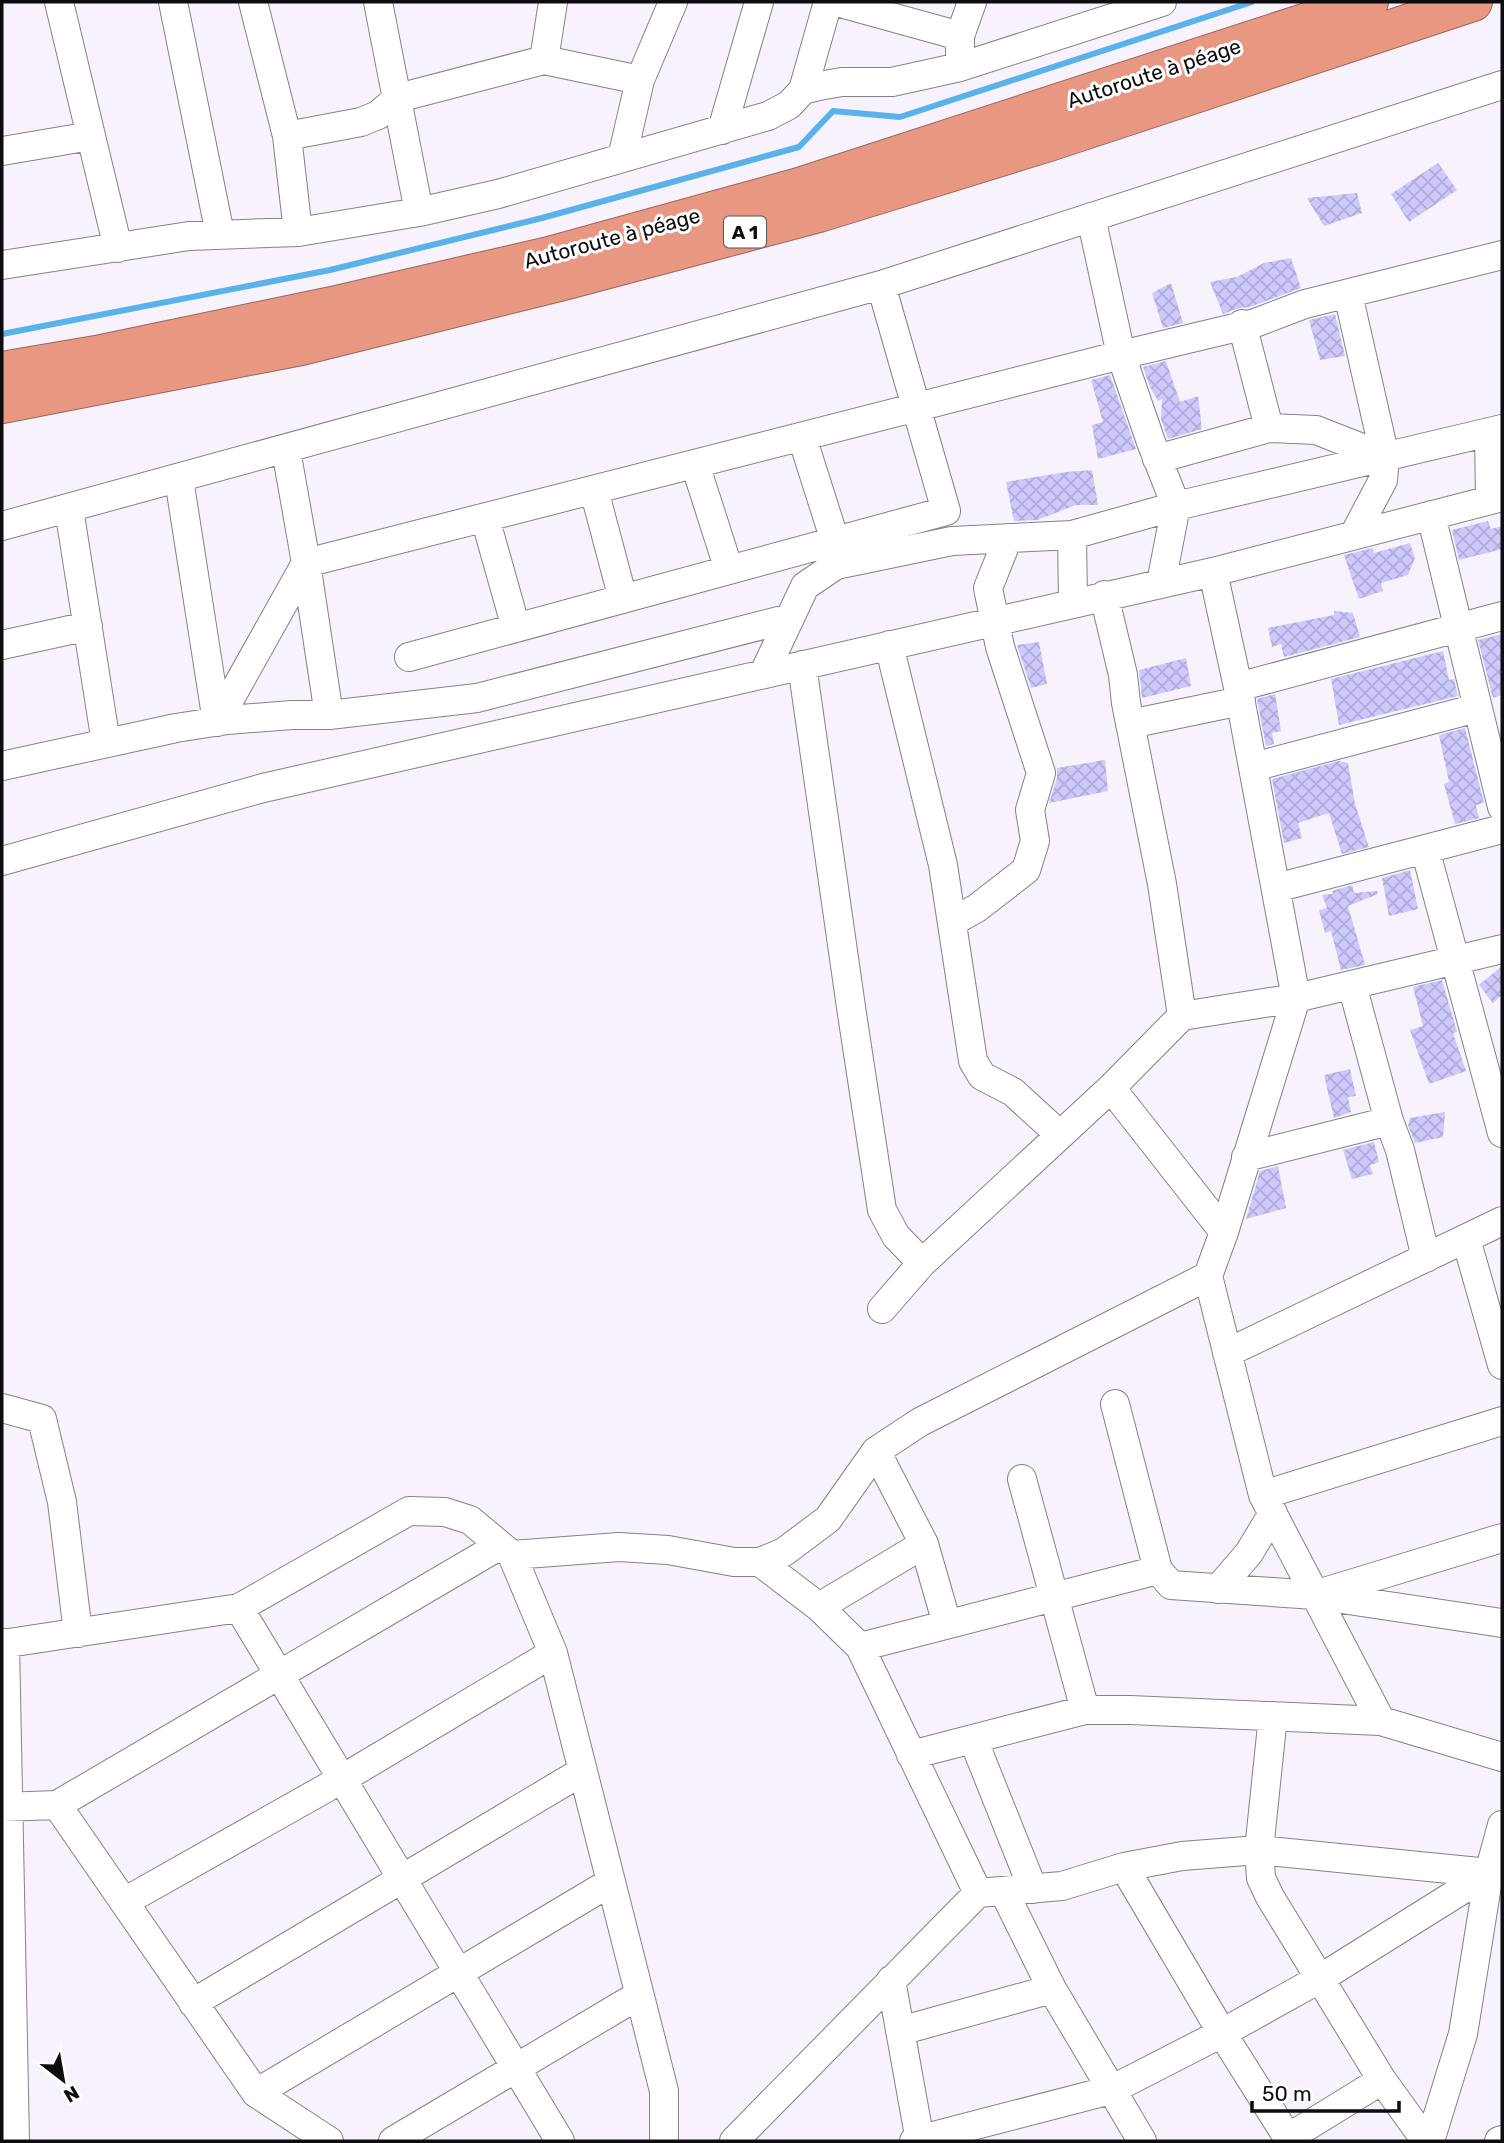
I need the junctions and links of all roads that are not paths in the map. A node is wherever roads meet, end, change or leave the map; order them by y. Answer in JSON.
{"nodes":[{"id":1,"x":59,"y":2,"type":"edge"},
{"id":2,"x":173,"y":2,"type":"edge"},
{"id":3,"x":253,"y":2,"type":"edge"},
{"id":4,"x":378,"y":2,"type":"edge"},
{"id":5,"x":553,"y":2,"type":"edge"},
{"id":6,"x":673,"y":2,"type":"edge"},
{"id":7,"x":760,"y":2,"type":"edge"},
{"id":8,"x":828,"y":2,"type":"edge"},
{"id":9,"x":836,"y":2,"type":"edge"},
{"id":10,"x":972,"y":2,"type":"edge"},
{"id":11,"x":1162,"y":2,"type":"edge"},
{"id":12,"x":1369,"y":2,"type":"edge"},
{"id":13,"x":1473,"y":2,"type":"edge"},
{"id":14,"x":1095,"y":14,"type":"edge"},
{"id":15,"x":960,"y":36,"type":"junction"},
{"id":16,"x":544,"y":60,"type":"junction"},
{"id":17,"x":960,"y":67,"type":"junction"},
{"id":18,"x":640,"y":80,"type":"junction"},
{"id":19,"x":1502,"y":85,"type":"edge"},
{"id":20,"x":803,"y":90,"type":"junction"},
{"id":21,"x":398,"y":98,"type":"junction"},
{"id":22,"x":722,"y":130,"type":"junction"},
{"id":23,"x":91,"y":136,"type":"junction"},
{"id":24,"x":287,"y":136,"type":"junction"},
{"id":25,"x":2,"y":151,"type":"edge"},
{"id":26,"x":622,"y":158,"type":"junction"},
{"id":27,"x":419,"y":212,"type":"junction"},
{"id":28,"x":1091,"y":217,"type":"junction"},
{"id":29,"x":298,"y":232,"type":"junction"},
{"id":30,"x":220,"y":234,"type":"junction"},
{"id":31,"x":118,"y":248,"type":"junction"},
{"id":32,"x":1502,"y":256,"type":"edge"},
{"id":33,"x":2,"y":265,"type":"edge"},
{"id":34,"x":881,"y":285,"type":"junction"},
{"id":35,"x":1348,"y":294,"type":"junction"},
{"id":36,"x":1242,"y":324,"type":"junction"},
{"id":37,"x":1121,"y":355,"type":"junction"},
{"id":38,"x":2,"y":371,"type":"edge"},
{"id":39,"x":2,"y":404,"type":"edge"},
{"id":40,"x":916,"y":408,"type":"junction"},
{"id":41,"x":1269,"y":428,"type":"junction"},
{"id":42,"x":1496,"y":430,"type":"edge"},
{"id":43,"x":802,"y":437,"type":"junction"},
{"id":44,"x":286,"y":450,"type":"junction"},
{"id":45,"x":1385,"y":457,"type":"junction"},
{"id":46,"x":1157,"y":459,"type":"junction"},
{"id":47,"x":695,"y":464,"type":"junction"},
{"id":48,"x":179,"y":479,"type":"junction"},
{"id":49,"x":594,"y":490,"type":"junction"},
{"id":50,"x":1496,"y":498,"type":"edge"},
{"id":51,"x":1177,"y":506,"type":"junction"},
{"id":52,"x":69,"y":509,"type":"junction"},
{"id":53,"x":1430,"y":515,"type":"junction"},
{"id":54,"x":485,"y":518,"type":"junction"},
{"id":55,"x":2,"y":526,"type":"edge"},
{"id":56,"x":1072,"y":535,"type":"junction"},
{"id":57,"x":1354,"y":535,"type":"junction"},
{"id":58,"x":1008,"y":538,"type":"junction"},
{"id":59,"x":835,"y":541,"type":"junction"},
{"id":60,"x":306,"y":564,"type":"junction"},
{"id":61,"x":729,"y":570,"type":"junction"},
{"id":62,"x":1213,"y":572,"type":"junction"},
{"id":63,"x":1161,"y":583,"type":"junction"},
{"id":64,"x":1104,"y":595,"type":"junction"},
{"id":65,"x":623,"y":599,"type":"junction"},
{"id":66,"x":1073,"y":603,"type":"junction"},
{"id":67,"x":1502,"y":616,"type":"edge"},
{"id":68,"x":790,"y":618,"type":"junction"},
{"id":69,"x":995,"y":620,"type":"junction"},
{"id":70,"x":88,"y":626,"type":"junction"},
{"id":71,"x":516,"y":628,"type":"junction"},
{"id":72,"x":1457,"y":629,"type":"junction"},
{"id":73,"x":2,"y":645,"type":"edge"},
{"id":74,"x":889,"y":645,"type":"junction"},
{"id":75,"x":409,"y":657,"type":"dead end"},
{"id":76,"x":802,"y":665,"type":"junction"},
{"id":77,"x":764,"y":673,"type":"junction"},
{"id":78,"x":1240,"y":694,"type":"junction"},
{"id":79,"x":1477,"y":708,"type":"junction"},
{"id":80,"x":329,"y":715,"type":"junction"},
{"id":81,"x":216,"y":722,"type":"junction"},
{"id":82,"x":1130,"y":724,"type":"junction"},
{"id":83,"x":106,"y":743,"type":"junction"},
{"id":84,"x":3,"y":761,"type":"edge"},
{"id":85,"x":1253,"y":767,"type":"junction"},
{"id":86,"x":1502,"y":807,"type":"edge"},
{"id":87,"x":1502,"y":829,"type":"edge"},
{"id":88,"x":1425,"y":849,"type":"junction"},
{"id":89,"x":2,"y":861,"type":"edge"},
{"id":90,"x":1276,"y":888,"type":"junction"},
{"id":91,"x":952,"y":922,"type":"junction"},
{"id":92,"x":1502,"y":950,"type":"edge"},
{"id":93,"x":1455,"y":961,"type":"junction"},
{"id":94,"x":1352,"y":985,"type":"junction"},
{"id":95,"x":1296,"y":998,"type":"junction"},
{"id":96,"x":1182,"y":1016,"type":"junction"},
{"id":97,"x":1111,"y":1088,"type":"junction"},
{"id":98,"x":1389,"y":1121,"type":"junction"},
{"id":99,"x":1502,"y":1133,"type":"edge"},
{"id":100,"x":1060,"y":1135,"type":"junction"},
{"id":101,"x":1246,"y":1157,"type":"junction"},
{"id":102,"x":1502,"y":1221,"type":"edge"},
{"id":103,"x":1224,"y":1232,"type":"junction"},
{"id":104,"x":1466,"y":1239,"type":"junction"},
{"id":105,"x":1426,"y":1258,"type":"junction"},
{"id":106,"x":922,"y":1263,"type":"junction"},
{"id":107,"x":1208,"y":1276,"type":"junction"},
{"id":108,"x":882,"y":1308,"type":"dead end"},
{"id":109,"x":1227,"y":1353,"type":"junction"},
{"id":110,"x":1502,"y":1365,"type":"edge"},
{"id":111,"x":1115,"y":1405,"type":"dead end"},
{"id":112,"x":2,"y":1408,"type":"edge"},
{"id":113,"x":1502,"y":1421,"type":"edge"},
{"id":114,"x":876,"y":1451,"type":"junction"},
{"id":115,"x":1022,"y":1479,"type":"dead end"},
{"id":116,"x":1268,"y":1504,"type":"junction"},
{"id":117,"x":1502,"y":1538,"type":"edge"},
{"id":118,"x":923,"y":1544,"type":"junction"},
{"id":119,"x":505,"y":1550,"type":"junction"},
{"id":120,"x":760,"y":1562,"type":"junction"},
{"id":121,"x":1158,"y":1570,"type":"junction"},
{"id":122,"x":1218,"y":1589,"type":"junction"},
{"id":123,"x":1315,"y":1595,"type":"junction"},
{"id":124,"x":1053,"y":1597,"type":"junction"},
{"id":125,"x":239,"y":1608,"type":"junction"},
{"id":126,"x":819,"y":1608,"type":"junction"},
{"id":127,"x":1502,"y":1623,"type":"edge"},
{"id":128,"x":947,"y":1624,"type":"junction"},
{"id":129,"x":78,"y":1633,"type":"junction"},
{"id":130,"x":3,"y":1643,"type":"edge"},
{"id":131,"x":860,"y":1647,"type":"junction"},
{"id":132,"x":553,"y":1653,"type":"junction"},
{"id":133,"x":279,"y":1675,"type":"junction"},
{"id":134,"x":1085,"y":1710,"type":"junction"},
{"id":135,"x":1273,"y":1716,"type":"junction"},
{"id":136,"x":1381,"y":1721,"type":"junction"},
{"id":137,"x":973,"y":1740,"type":"junction"},
{"id":138,"x":911,"y":1755,"type":"junction"},
{"id":139,"x":1502,"y":1756,"type":"edge"},
{"id":140,"x":583,"y":1771,"type":"junction"},
{"id":141,"x":342,"y":1779,"type":"junction"},
{"id":142,"x":57,"y":1805,"type":"junction"},
{"id":143,"x":5,"y":1807,"type":"edge"},
{"id":144,"x":1502,"y":1825,"type":"edge"},
{"id":145,"x":1259,"y":1850,"type":"junction"},
{"id":146,"x":1124,"y":1867,"type":"junction"},
{"id":147,"x":1489,"y":1873,"type":"junction"},
{"id":148,"x":402,"y":1879,"type":"junction"},
{"id":149,"x":611,"y":1882,"type":"junction"},
{"id":150,"x":1033,"y":1889,"type":"junction"},
{"id":151,"x":991,"y":1892,"type":"junction"},
{"id":152,"x":124,"y":1902,"type":"junction"},
{"id":153,"x":6,"y":1938,"type":"edge"},
{"id":154,"x":458,"y":1972,"type":"junction"},
{"id":155,"x":1321,"y":1978,"type":"junction"},
{"id":156,"x":891,"y":1980,"type":"junction"},
{"id":157,"x":1052,"y":1989,"type":"junction"},
{"id":158,"x":639,"y":1995,"type":"junction"},
{"id":159,"x":193,"y":2003,"type":"junction"},
{"id":160,"x":900,"y":2031,"type":"junction"},
{"id":161,"x":1222,"y":2033,"type":"junction"},
{"id":162,"x":516,"y":2068,"type":"junction"},
{"id":163,"x":1382,"y":2080,"type":"junction"},
{"id":164,"x":1111,"y":2090,"type":"junction"},
{"id":165,"x":256,"y":2093,"type":"junction"},
{"id":166,"x":1288,"y":2140,"type":"edge"},
{"id":167,"x":15,"y":2141,"type":"edge"},
{"id":168,"x":329,"y":2141,"type":"edge"},
{"id":169,"x":393,"y":2141,"type":"edge"},
{"id":170,"x":560,"y":2141,"type":"edge"},
{"id":171,"x":664,"y":2141,"type":"edge"},
{"id":172,"x":734,"y":2141,"type":"edge"},
{"id":173,"x":918,"y":2141,"type":"edge"},
{"id":174,"x":1142,"y":2141,"type":"edge"},
{"id":175,"x":1428,"y":2141,"type":"edge"}],
"edges":[{"from":1,"to":23,"type":"street"},
{"from":2,"to":30,"type":"street"},
{"from":3,"to":24,"type":"street"},
{"from":4,"to":21,"type":"street"},
{"from":5,"to":16,"type":"street"},
{"from":6,"to":18,"type":"street"},
{"from":7,"to":22,"type":"street"},
{"from":8,"to":20,"type":"street"},
{"from":9,"to":15,"type":"street"},
{"from":10,"to":15,"type":"street"},
{"from":11,"to":14,"type":"street"},
{"from":12,"to":38,"type":"highway","name":"Autoroute à péage","number":"A 1"},
{"from":13,"to":39,"type":"highway","number":"A 1"},
{"from":14,"to":17,"type":"street"},
{"from":15,"to":17,"type":"street"},
{"from":16,"to":18,"type":"street"},
{"from":16,"to":21,"type":"street"},
{"from":17,"to":20,"type":"street"},
{"from":18,"to":26,"type":"street"},
{"from":19,"to":28,"type":"street"},
{"from":20,"to":22,"type":"street"},
{"from":21,"to":24,"type":"street"},
{"from":21,"to":27,"type":"street"},
{"from":22,"to":26,"type":"street"},
{"from":23,"to":25,"type":"street"},
{"from":23,"to":31,"type":"street"},
{"from":24,"to":29,"type":"street"},
{"from":26,"to":27,"type":"street"},
{"from":27,"to":29,"type":"street"},
{"from":28,"to":34,"type":"street"},
{"from":28,"to":37,"type":"street"},
{"from":29,"to":30,"type":"street"},
{"from":30,"to":31,"type":"street"},
{"from":31,"to":33,"type":"street"},
{"from":32,"to":35,"type":"street"},
{"from":34,"to":40,"type":"street"},
{"from":34,"to":44,"type":"street"},
{"from":35,"to":36,"type":"street"},
{"from":35,"to":45,"type":"street"},
{"from":36,"to":37,"type":"street"},
{"from":36,"to":41,"type":"street"},
{"from":37,"to":40,"type":"street"},
{"from":37,"to":46,"type":"street"},
{"from":40,"to":43,"type":"street"},
{"from":40,"to":59,"type":"street"},
{"from":41,"to":45,"type":"street"},
{"from":41,"to":46,"type":"street"},
{"from":42,"to":45,"type":"street"},
{"from":42,"to":50,"type":"street"},
{"from":43,"to":47,"type":"street"},
{"from":43,"to":59,"type":"street"},
{"from":44,"to":48,"type":"street"},
{"from":44,"to":60,"type":"street"},
{"from":45,"to":51,"type":"street"},
{"from":45,"to":57,"type":"street"},
{"from":46,"to":51,"type":"street"},
{"from":47,"to":49,"type":"street"},
{"from":47,"to":61,"type":"street"},
{"from":48,"to":52,"type":"street"},
{"from":48,"to":81,"type":"street"},
{"from":49,"to":54,"type":"street"},
{"from":49,"to":65,"type":"street"},
{"from":50,"to":53,"type":"street"},
{"from":51,"to":56,"type":"street"},
{"from":51,"to":63,"type":"street"},
{"from":52,"to":55,"type":"street"},
{"from":52,"to":70,"type":"street"},
{"from":53,"to":57,"type":"street"},
{"from":53,"to":72,"type":"street"},
{"from":54,"to":60,"type":"street"},
{"from":54,"to":71,"type":"street"},
{"from":56,"to":58,"type":"street"},
{"from":56,"to":66,"type":"street"},
{"from":57,"to":62,"type":"street"},
{"from":58,"to":68,"type":"street"},
{"from":58,"to":69,"type":"street"},
{"from":59,"to":61,"type":"street"},
{"from":60,"to":80,"type":"street"},
{"from":60,"to":81,"type":"street"},
{"from":61,"to":65,"type":"street"},
{"from":62,"to":63,"type":"street"},
{"from":62,"to":78,"type":"street"},
{"from":63,"to":64,"type":"street"},
{"from":64,"to":66,"type":"street"},
{"from":64,"to":82,"type":"street"},
{"from":65,"to":71,"type":"street"},
{"from":66,"to":69,"type":"street"},
{"from":67,"to":72,"type":"street"},
{"from":68,"to":77,"type":"street"},
{"from":68,"to":80,"type":"street"},
{"from":69,"to":74,"type":"street"},
{"from":69,"to":91,"type":"street"},
{"from":70,"to":73,"type":"street"},
{"from":70,"to":83,"type":"street"},
{"from":71,"to":75,"type":"street"},
{"from":72,"to":78,"type":"street"},
{"from":72,"to":79,"type":"street"},
{"from":74,"to":76,"type":"street"},
{"from":74,"to":91,"type":"street"},
{"from":76,"to":77,"type":"street"},
{"from":76,"to":106,"type":"street"},
{"from":77,"to":89,"type":"street"},
{"from":78,"to":82,"type":"street"},
{"from":78,"to":85,"type":"street"},
{"from":79,"to":85,"type":"street"},
{"from":79,"to":86,"type":"street"},
{"from":80,"to":81,"type":"street"},
{"from":81,"to":83,"type":"street"},
{"from":82,"to":96,"type":"street"},
{"from":83,"to":84,"type":"street"},
{"from":85,"to":90,"type":"street"},
{"from":87,"to":88,"type":"street"},
{"from":88,"to":90,"type":"street"},
{"from":88,"to":93,"type":"street"},
{"from":90,"to":95,"type":"street"},
{"from":91,"to":100,"type":"street"},
{"from":92,"to":93,"type":"street"},
{"from":93,"to":94,"type":"street"},
{"from":93,"to":99,"type":"street"},
{"from":94,"to":95,"type":"street"},
{"from":94,"to":98,"type":"street"},
{"from":95,"to":96,"type":"street"},
{"from":95,"to":101,"type":"street"},
{"from":96,"to":97,"type":"street"},
{"from":97,"to":100,"type":"street"},
{"from":97,"to":103,"type":"street"},
{"from":98,"to":101,"type":"street"},
{"from":98,"to":105,"type":"street"},
{"from":100,"to":106,"type":"street"},
{"from":101,"to":103,"type":"street"},
{"from":102,"to":104,"type":"street"},
{"from":103,"to":107,"type":"street"},
{"from":104,"to":105,"type":"street"},
{"from":104,"to":110,"type":"street"},
{"from":105,"to":109,"type":"street"},
{"from":106,"to":108,"type":"street"},
{"from":107,"to":109,"type":"street"},
{"from":107,"to":114,"type":"street"},
{"from":109,"to":116,"type":"street"},
{"from":111,"to":121,"type":"street"},
{"from":112,"to":129,"type":"street"},
{"from":113,"to":116,"type":"street"},
{"from":114,"to":118,"type":"street"},
{"from":114,"to":120,"type":"street"},
{"from":115,"to":124,"type":"street"},
{"from":116,"to":122,"type":"street"},
{"from":116,"to":123,"type":"street"},
{"from":117,"to":123,"type":"street"},
{"from":118,"to":126,"type":"street"},
{"from":118,"to":128,"type":"street"},
{"from":119,"to":120,"type":"street"},
{"from":119,"to":125,"type":"street"},
{"from":119,"to":132,"type":"street"},
{"from":119,"to":133,"type":"street"},
{"from":120,"to":126,"type":"street"},
{"from":121,"to":122,"type":"street"},
{"from":121,"to":124,"type":"street"},
{"from":122,"to":123,"type":"street"},
{"from":123,"to":127,"type":"street"},
{"from":123,"to":136,"type":"street"},
{"from":124,"to":128,"type":"street"},
{"from":124,"to":134,"type":"street"},
{"from":125,"to":129,"type":"street"},
{"from":125,"to":133,"type":"street"},
{"from":126,"to":131,"type":"street"},
{"from":128,"to":131,"type":"street"},
{"from":129,"to":130,"type":"street"},
{"from":130,"to":143,"type":"street"},
{"from":131,"to":138,"type":"street"},
{"from":132,"to":140,"type":"street"},
{"from":132,"to":141,"type":"street"},
{"from":133,"to":141,"type":"street"},
{"from":133,"to":142,"type":"street"},
{"from":134,"to":135,"type":"street"},
{"from":134,"to":137,"type":"street"},
{"from":135,"to":136,"type":"street"},
{"from":135,"to":145,"type":"street"},
{"from":136,"to":139,"type":"street"},
{"from":137,"to":138,"type":"street"},
{"from":137,"to":150,"type":"street"},
{"from":138,"to":151,"type":"street"},
{"from":140,"to":148,"type":"street"},
{"from":140,"to":149,"type":"street"},
{"from":141,"to":148,"type":"street"},
{"from":141,"to":152,"type":"street"},
{"from":142,"to":143,"type":"street"},
{"from":142,"to":152,"type":"street"},
{"from":143,"to":153,"type":"street"},
{"from":144,"to":147,"type":"street"},
{"from":145,"to":146,"type":"street"},
{"from":145,"to":147,"type":"street"},
{"from":145,"to":155,"type":"street"},
{"from":146,"to":150,"type":"street"},
{"from":146,"to":161,"type":"street"},
{"from":147,"to":155,"type":"street"},
{"from":147,"to":175,"type":"street"},
{"from":148,"to":154,"type":"street"},
{"from":148,"to":159,"type":"street"},
{"from":149,"to":154,"type":"street"},
{"from":149,"to":158,"type":"street"},
{"from":150,"to":151,"type":"street"},
{"from":151,"to":156,"type":"street"},
{"from":151,"to":157,"type":"street"},
{"from":152,"to":159,"type":"street"},
{"from":153,"to":167,"type":"street"},
{"from":154,"to":162,"type":"street"},
{"from":154,"to":165,"type":"street"},
{"from":155,"to":161,"type":"street"},
{"from":155,"to":163,"type":"street"},
{"from":156,"to":160,"type":"street"},
{"from":156,"to":172,"type":"street"},
{"from":157,"to":160,"type":"street"},
{"from":157,"to":164,"type":"street"},
{"from":158,"to":162,"type":"street"},
{"from":158,"to":171,"type":"street"},
{"from":159,"to":165,"type":"street"},
{"from":160,"to":173,"type":"street"},
{"from":161,"to":164,"type":"street"},
{"from":161,"to":166,"type":"street"},
{"from":162,"to":169,"type":"street"},
{"from":162,"to":170,"type":"street"},
{"from":163,"to":166,"type":"street"},
{"from":163,"to":175,"type":"street"},
{"from":164,"to":173,"type":"street"},
{"from":164,"to":174,"type":"street"},
{"from":165,"to":168,"type":"street"}]}
